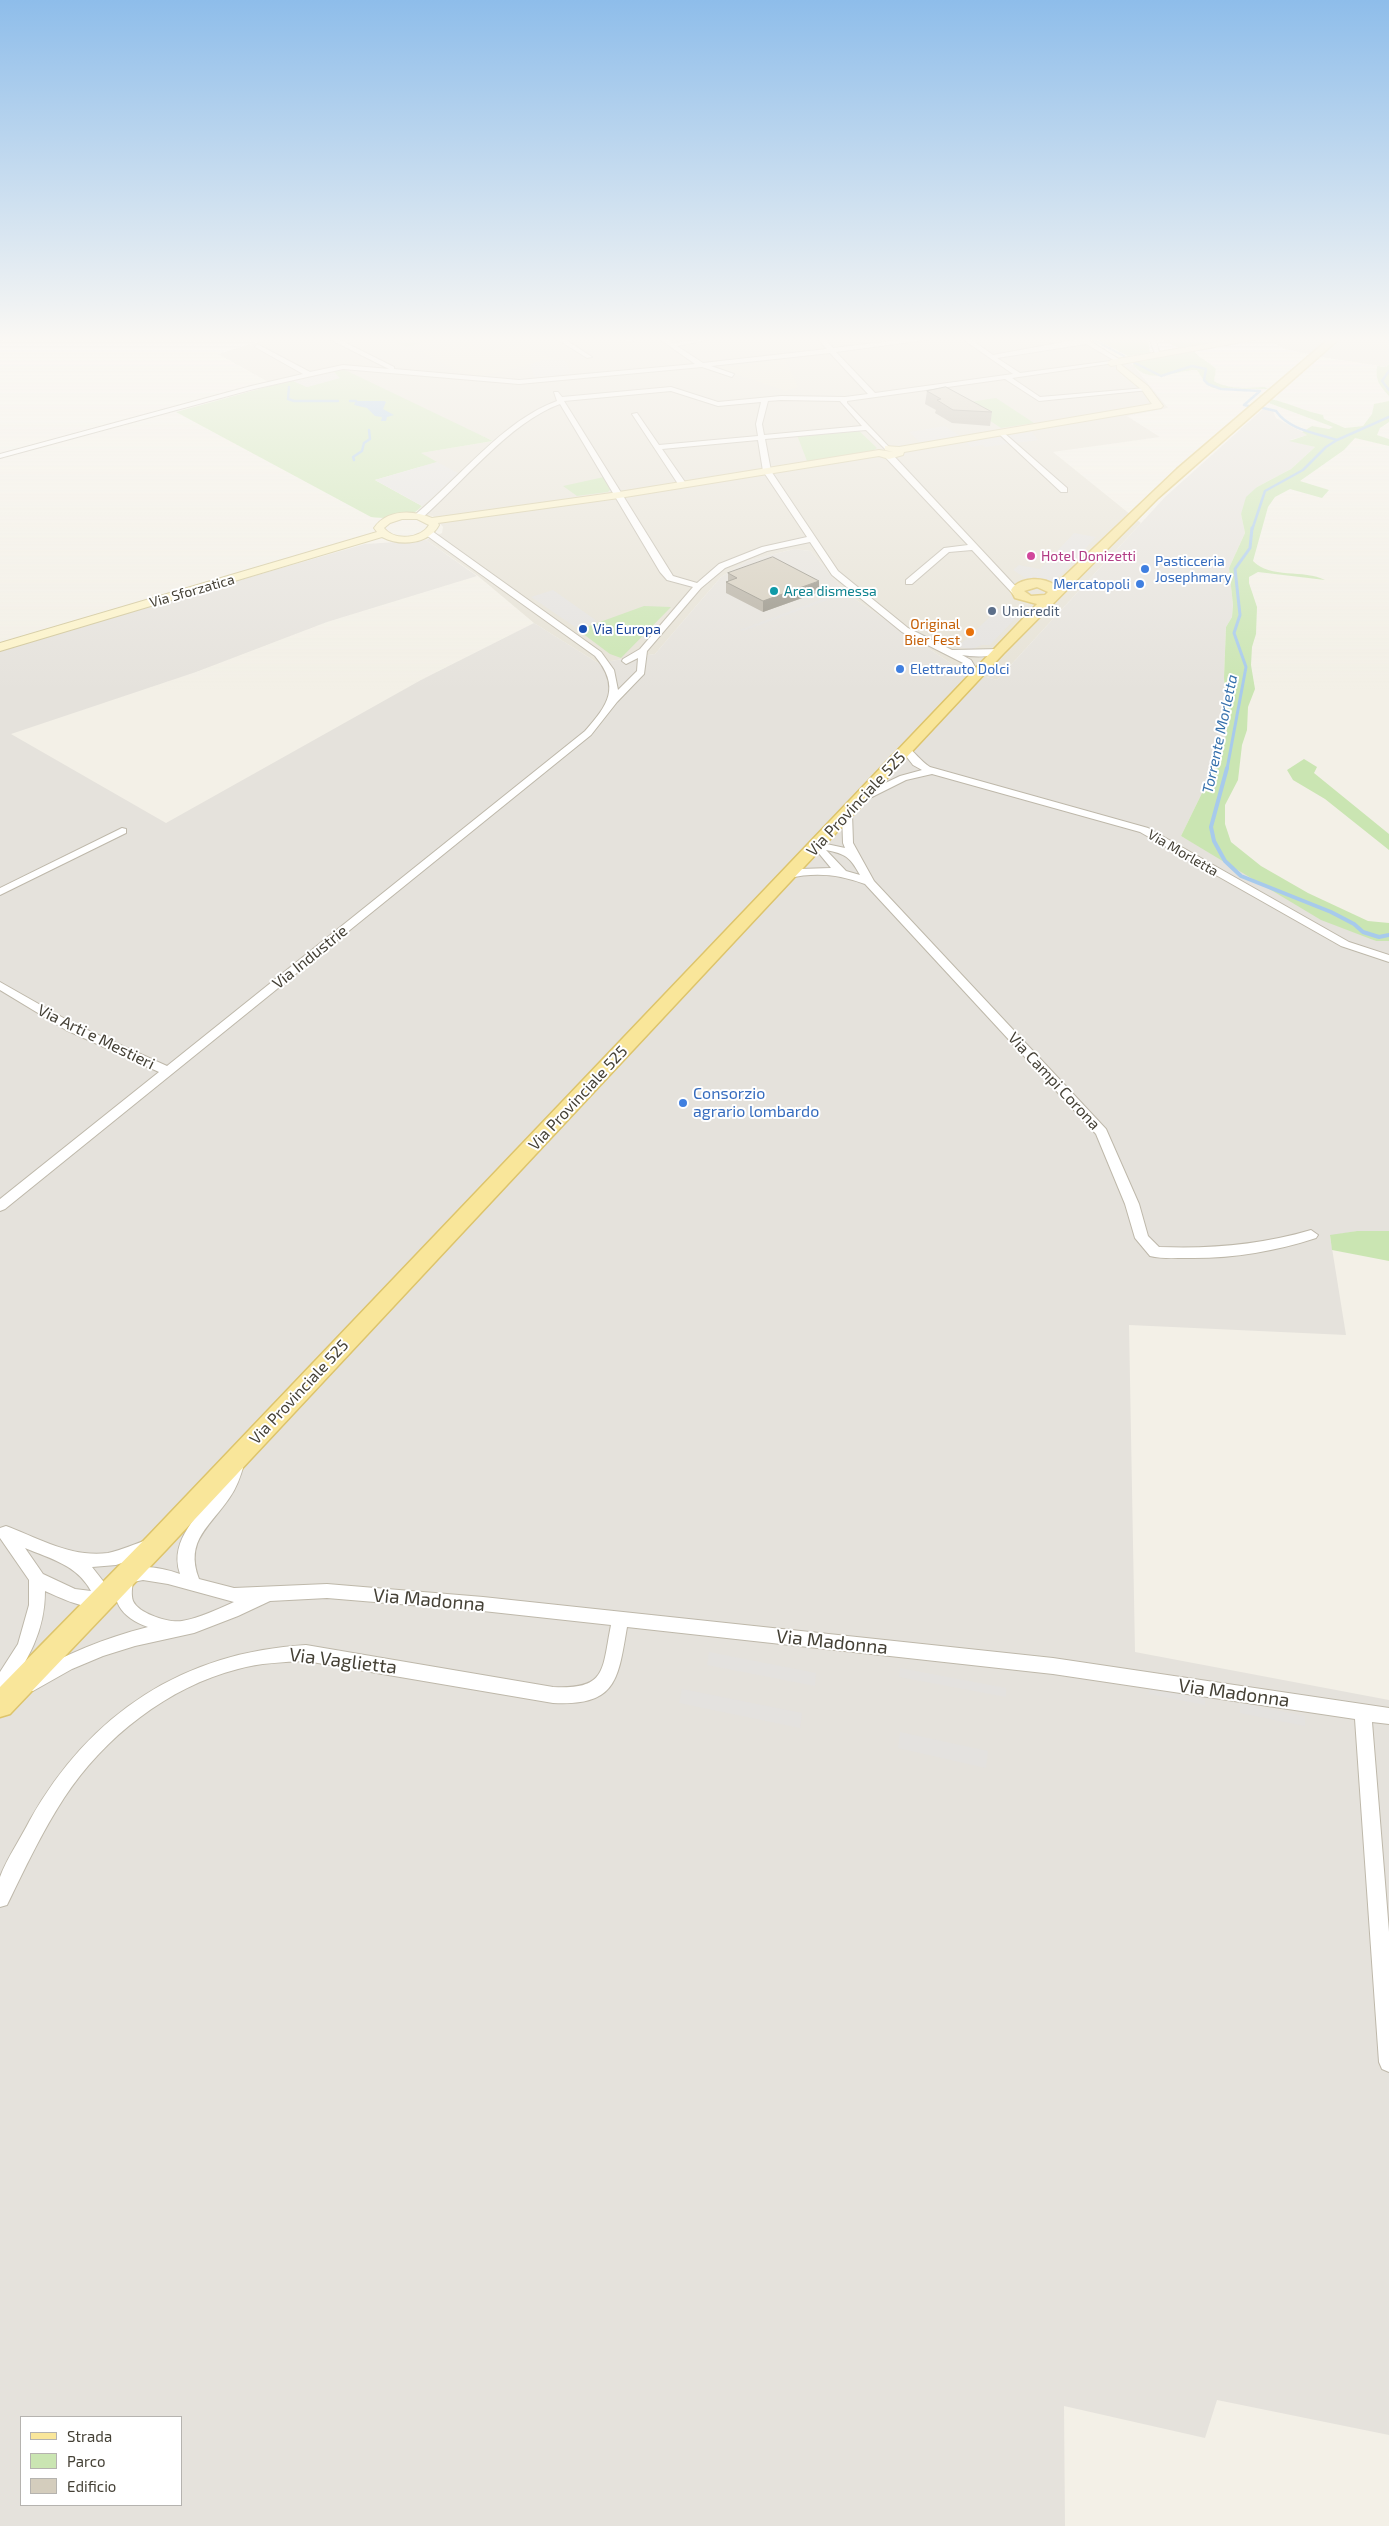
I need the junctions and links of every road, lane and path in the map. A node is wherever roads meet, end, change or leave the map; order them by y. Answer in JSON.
{"nodes":[{"id":1,"x":484,"y":456,"type":"edge"},
{"id":2,"x":594,"y":456,"type":"edge"},
{"id":3,"x":665,"y":456,"type":"edge"},
{"id":4,"x":765,"y":456,"type":"edge"},
{"id":5,"x":861,"y":456,"type":"edge"},
{"id":6,"x":889,"y":456,"type":"edge"},
{"id":7,"x":1027,"y":456,"type":"edge"},
{"id":8,"x":1200,"y":456,"type":"edge"},
{"id":9,"x":767,"y":471,"type":"junction"},
{"id":10,"x":683,"y":485,"type":"junction"},
{"id":11,"x":1064,"y":490,"type":"dead end"},
{"id":12,"x":619,"y":495,"type":"junction"},
{"id":13,"x":419,"y":516,"type":"junction"},
{"id":14,"x":431,"y":521,"type":"junction"},
{"id":15,"x":429,"y":532,"type":"junction"},
{"id":16,"x":382,"y":534,"type":"junction"},
{"id":17,"x":811,"y":538,"type":"junction"},
{"id":18,"x":780,"y":546,"type":"junction"},
{"id":19,"x":974,"y":547,"type":"junction"},
{"id":20,"x":817,"y":548,"type":"junction"},
{"id":21,"x":995,"y":569,"type":"junction"},
{"id":22,"x":1073,"y":577,"type":"junction"},
{"id":23,"x":909,"y":582,"type":"dead end"},
{"id":24,"x":1035,"y":584,"type":"junction"},
{"id":25,"x":698,"y":586,"type":"junction"},
{"id":26,"x":1019,"y":594,"type":"junction"},
{"id":27,"x":1053,"y":596,"type":"junction"},
{"id":28,"x":1029,"y":619,"type":"junction"},
{"id":29,"x":0,"y":647,"type":"edge"},
{"id":30,"x":944,"y":650,"type":"junction"},
{"id":31,"x":643,"y":651,"type":"junction"},
{"id":32,"x":998,"y":651,"type":"junction"},
{"id":33,"x":598,"y":654,"type":"junction"},
{"id":34,"x":625,"y":661,"type":"junction"},
{"id":35,"x":611,"y":670,"type":"junction"},
{"id":36,"x":642,"y":670,"type":"junction"},
{"id":37,"x":976,"y":675,"type":"junction"},
{"id":38,"x":613,"y":700,"type":"junction"},
{"id":39,"x":906,"y":750,"type":"junction"},
{"id":40,"x":931,"y":770,"type":"junction"},
{"id":41,"x":886,"y":771,"type":"junction"},
{"id":42,"x":854,"y":806,"type":"junction"},
{"id":43,"x":122,"y":831,"type":"dead end"},
{"id":44,"x":817,"y":845,"type":"junction"},
{"id":45,"x":856,"y":858,"type":"junction"},
{"id":46,"x":841,"y":871,"type":"junction"},
{"id":47,"x":788,"y":875,"type":"junction"},
{"id":48,"x":869,"y":882,"type":"junction"},
{"id":49,"x":0,"y":892,"type":"edge"},
{"id":50,"x":1389,"y":959,"type":"edge"},
{"id":51,"x":0,"y":985,"type":"edge"},
{"id":52,"x":168,"y":1071,"type":"junction"},
{"id":53,"x":0,"y":1206,"type":"edge"},
{"id":54,"x":1311,"y":1235,"type":"dead end"},
{"id":55,"x":238,"y":1457,"type":"junction"},
{"id":56,"x":3,"y":1532,"type":"edge"},
{"id":57,"x":157,"y":1543,"type":"junction"},
{"id":58,"x":65,"y":1556,"type":"junction"},
{"id":59,"x":126,"y":1576,"type":"junction"},
{"id":60,"x":37,"y":1579,"type":"junction"},
{"id":61,"x":194,"y":1585,"type":"junction"},
{"id":62,"x":273,"y":1593,"type":"junction"},
{"id":63,"x":102,"y":1600,"type":"junction"},
{"id":64,"x":620,"y":1620,"type":"junction"},
{"id":65,"x":176,"y":1630,"type":"junction"},
{"id":66,"x":0,"y":1687,"type":"edge"},
{"id":67,"x":0,"y":1706,"type":"edge"},
{"id":68,"x":1363,"y":1712,"type":"junction"},
{"id":69,"x":1389,"y":1716,"type":"edge"},
{"id":70,"x":0,"y":1898,"type":"edge"},
{"id":71,"x":1389,"y":2062,"type":"edge"}],
"edges":[{"from":1,"to":13,"type":"street"},
{"from":2,"to":12,"type":"street"},
{"from":3,"to":10,"type":"street"},
{"from":4,"to":9,"type":"street"},
{"from":5,"to":9,"type":"street"},
{"from":6,"to":19,"type":"street"},
{"from":7,"to":11,"type":"street"},
{"from":8,"to":22,"type":"main road","name":"Via Provinciale 525"},
{"from":9,"to":10,"type":"street"},
{"from":9,"to":17,"type":"street"},
{"from":10,"to":12,"type":"street"},
{"from":12,"to":14,"type":"street"},
{"from":12,"to":25,"type":"street"},
{"from":13,"to":14,"type":"street"},
{"from":13,"to":16,"type":"street"},
{"from":14,"to":15,"type":"street"},
{"from":15,"to":16,"type":"street"},
{"from":15,"to":33,"type":"street"},
{"from":16,"to":29,"type":"street","name":"Via Sforzatica"},
{"from":17,"to":18,"type":"street"},
{"from":17,"to":20,"type":"street"},
{"from":18,"to":20,"type":"street"},
{"from":18,"to":25,"type":"street"},
{"from":19,"to":21,"type":"street"},
{"from":19,"to":23,"type":"street"},
{"from":20,"to":30,"type":"street"},
{"from":21,"to":24,"type":"street"},
{"from":21,"to":26,"type":"street"},
{"from":22,"to":24,"type":"main road"},
{"from":22,"to":27,"type":"main road","name":"Via Provinciale 525"},
{"from":24,"to":26,"type":"main road"},
{"from":24,"to":27,"type":"main road"},
{"from":25,"to":31,"type":"street"},
{"from":26,"to":27,"type":"main road"},
{"from":26,"to":28,"type":"main road"},
{"from":27,"to":28,"type":"main road","name":"Via Provinciale 525"},
{"from":28,"to":32,"type":"main road","name":"Via Provinciale 525"},
{"from":30,"to":32,"type":"street"},
{"from":30,"to":37,"type":"street"},
{"from":31,"to":34,"type":"street"},
{"from":31,"to":36,"type":"street"},
{"from":32,"to":37,"type":"main road","name":"Via Provinciale 525"},
{"from":33,"to":34,"type":"street"},
{"from":33,"to":35,"type":"street"},
{"from":34,"to":35,"type":"street"},
{"from":34,"to":36,"type":"street"},
{"from":35,"to":36,"type":"street"},
{"from":35,"to":38,"type":"street"},
{"from":36,"to":38,"type":"street","name":"Via Industrie"},
{"from":37,"to":39,"type":"main road","name":"Via Provinciale 525"},
{"from":38,"to":52,"type":"street","name":"Via Industrie"},
{"from":39,"to":40,"type":"street","name":"Via Morletta"},
{"from":39,"to":41,"type":"main road","name":"Via Provinciale 525"},
{"from":40,"to":41,"type":"street"},
{"from":40,"to":42,"type":"street","name":"Via Morletta"},
{"from":40,"to":50,"type":"street","name":"Via Morletta"},
{"from":41,"to":42,"type":"main road","name":"Via Provinciale 525"},
{"from":42,"to":44,"type":"main road","name":"Via Provinciale 525"},
{"from":42,"to":45,"type":"street","name":"Via Campi Corona"},
{"from":43,"to":49,"type":"street"},
{"from":44,"to":45,"type":"street"},
{"from":44,"to":46,"type":"street","name":"Via Campi Corona"},
{"from":44,"to":47,"type":"main road","name":"Via Provinciale 525"},
{"from":45,"to":48,"type":"street","name":"Via Campi Corona"},
{"from":46,"to":47,"type":"street","name":"Via Campi Corona"},
{"from":46,"to":48,"type":"street","name":"Via Campi Corona"},
{"from":47,"to":55,"type":"main road","name":"Via Provinciale 525"},
{"from":48,"to":54,"type":"street","name":"Via Campi Corona"},
{"from":51,"to":52,"type":"street","name":"Via Arti e Mestieri"},
{"from":52,"to":53,"type":"street","name":"Via Industrie"},
{"from":55,"to":57,"type":"main road","name":"Via Provinciale 525"},
{"from":55,"to":61,"type":"street"},
{"from":56,"to":58,"type":"street"},
{"from":56,"to":60,"type":"street"},
{"from":57,"to":58,"type":"street"},
{"from":57,"to":59,"type":"main road","name":"Via Provinciale 525"},
{"from":58,"to":63,"type":"street"},
{"from":59,"to":61,"type":"street","name":"Via Madonna"},
{"from":59,"to":63,"type":"main road","name":"Via Provinciale 525"},
{"from":59,"to":65,"type":"street"},
{"from":60,"to":63,"type":"street"},
{"from":60,"to":66,"type":"street"},
{"from":61,"to":62,"type":"street","name":"Via Madonna"},
{"from":62,"to":64,"type":"street","name":"Via Madonna"},
{"from":62,"to":65,"type":"street","name":"Via Madonna"},
{"from":63,"to":67,"type":"main road","name":"Via Provinciale 525"},
{"from":64,"to":68,"type":"street","name":"Via Madonna"},
{"from":64,"to":70,"type":"street","name":"Via Vaglietta"},
{"from":65,"to":67,"type":"street","name":"Via Madonna"},
{"from":68,"to":69,"type":"street","name":"Via Madonna"},
{"from":68,"to":71,"type":"street"}]}
